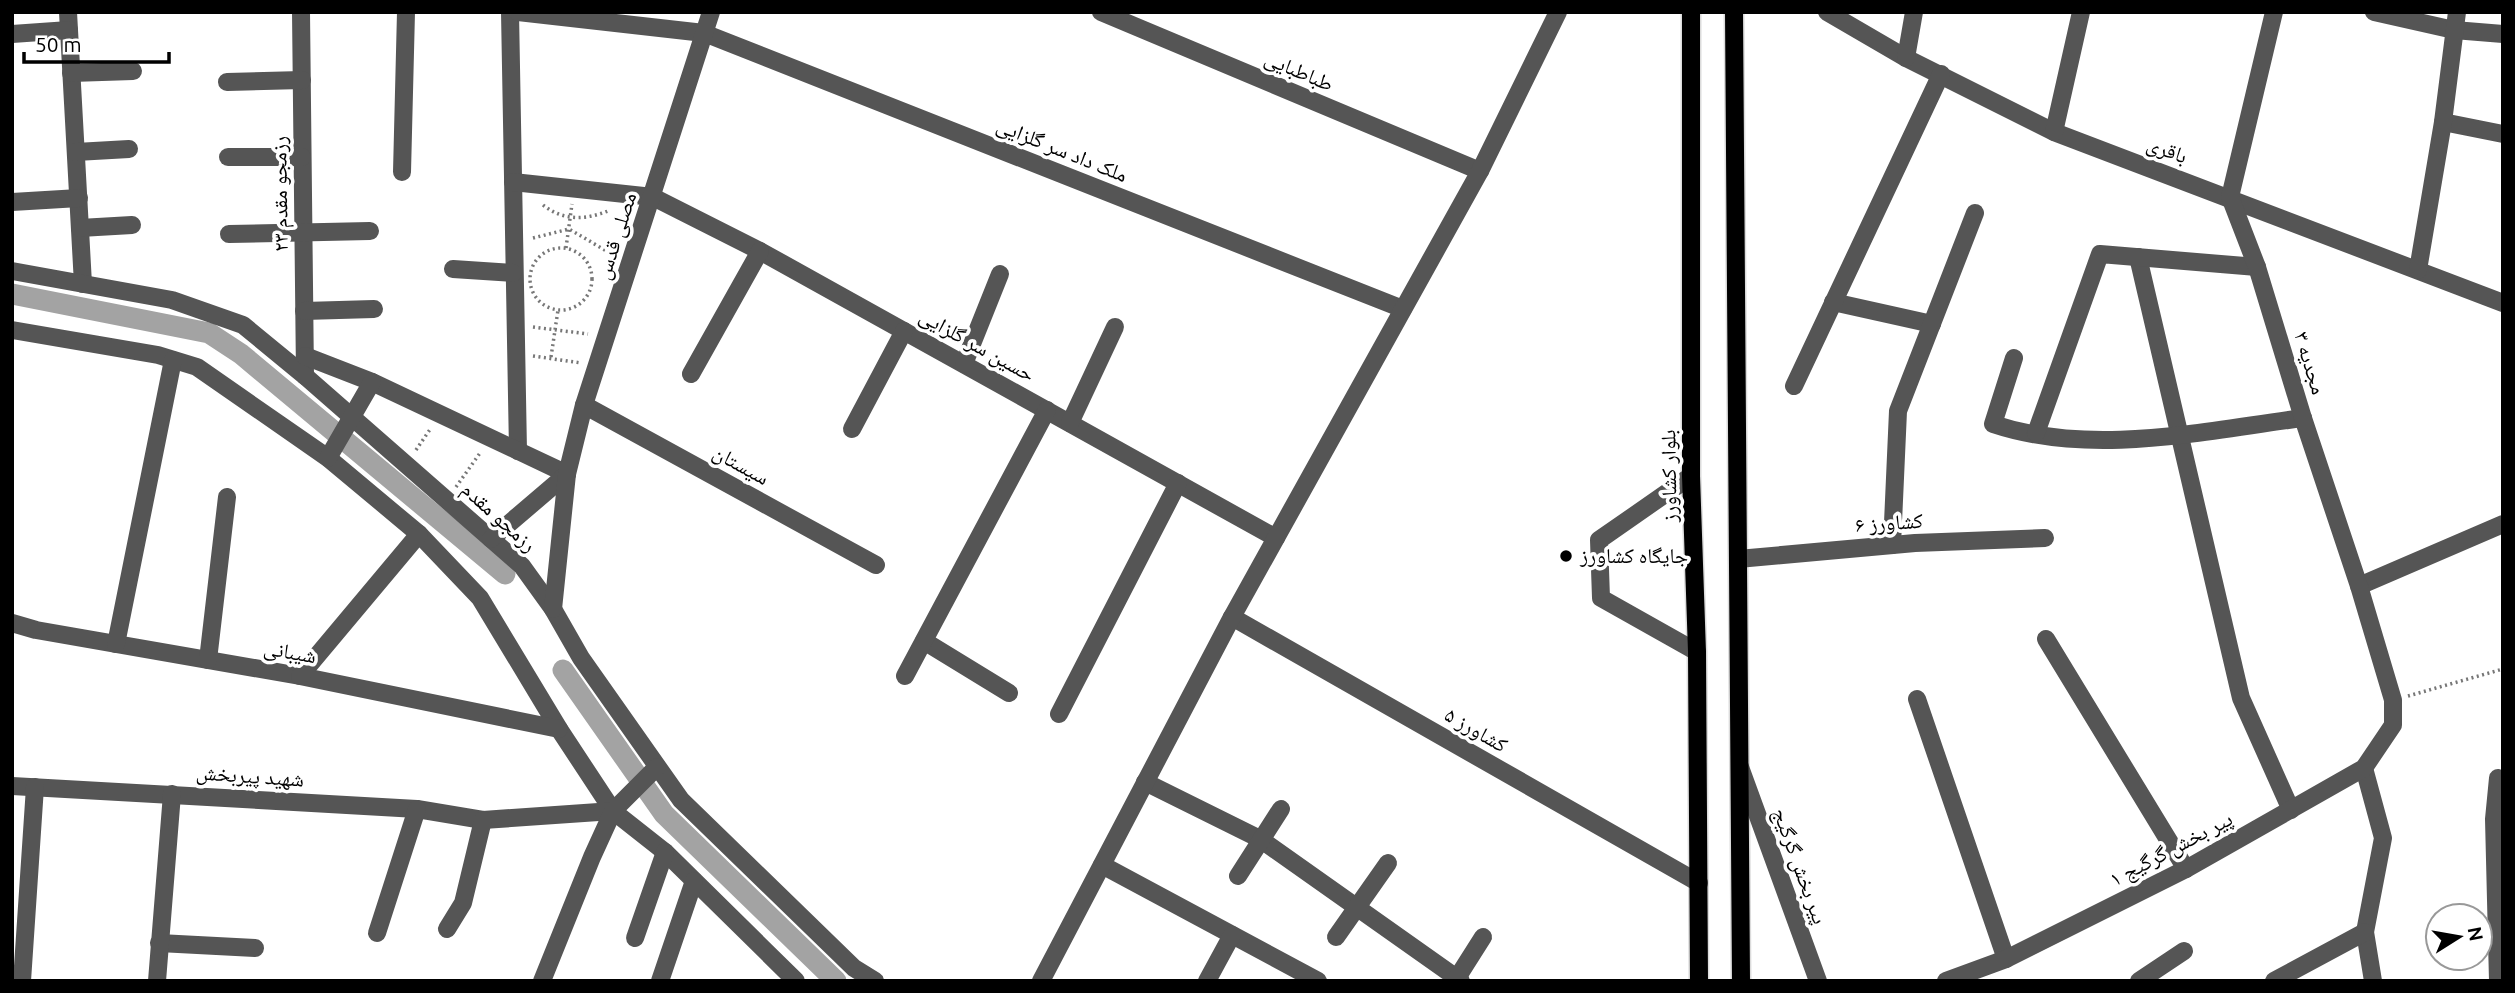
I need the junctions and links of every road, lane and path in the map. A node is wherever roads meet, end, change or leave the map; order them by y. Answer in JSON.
{"nodes":[{"id":1,"x":301,"y":12,"type":"edge"},
{"id":2,"x":406,"y":12,"type":"edge"},
{"id":3,"x":510,"y":12,"type":"edge"},
{"id":4,"x":518,"y":12,"type":"edge"},
{"id":5,"x":711,"y":12,"type":"edge"},
{"id":6,"x":1101,"y":12,"type":"edge"},
{"id":7,"x":1558,"y":12,"type":"edge"},
{"id":8,"x":1691,"y":12,"type":"edge"},
{"id":9,"x":1734,"y":12,"type":"edge"},
{"id":10,"x":1827,"y":12,"type":"edge"},
{"id":11,"x":1914,"y":12,"type":"edge"},
{"id":12,"x":2081,"y":12,"type":"edge"},
{"id":13,"x":2274,"y":12,"type":"edge"},
{"id":14,"x":2374,"y":12,"type":"edge"},
{"id":15,"x":68,"y":21,"type":"edge"},
{"id":16,"x":2456,"y":21,"type":"edge"},
{"id":17,"x":704,"y":33,"type":"junction"},
{"id":18,"x":12,"y":34,"type":"edge"},
{"id":19,"x":2503,"y":34,"type":"edge"},
{"id":20,"x":1906,"y":58,"type":"junction"},
{"id":21,"x":133,"y":71,"type":"dead end"},
{"id":22,"x":71,"y":74,"type":"junction"},
{"id":23,"x":1941,"y":74,"type":"junction"},
{"id":24,"x":302,"y":80,"type":"junction"},
{"id":25,"x":227,"y":82,"type":"dead end"},
{"id":26,"x":2443,"y":122,"type":"junction"},
{"id":27,"x":2054,"y":132,"type":"junction"},
{"id":28,"x":2503,"y":134,"type":"edge"},
{"id":29,"x":129,"y":149,"type":"dead end"},
{"id":30,"x":76,"y":152,"type":"junction"},
{"id":31,"x":228,"y":157,"type":"dead end"},
{"id":32,"x":302,"y":157,"type":"junction"},
{"id":33,"x":1480,"y":171,"type":"junction"},
{"id":34,"x":401,"y":172,"type":"dead end"},
{"id":35,"x":513,"y":181,"type":"junction"},
{"id":36,"x":575,"y":188,"type":"junction"},
{"id":37,"x":653,"y":197,"type":"junction"},
{"id":38,"x":2230,"y":197,"type":"junction"},
{"id":39,"x":79,"y":198,"type":"junction"},
{"id":40,"x":12,"y":202,"type":"edge"},
{"id":41,"x":1975,"y":214,"type":"dead end"},
{"id":42,"x":132,"y":225,"type":"dead end"},
{"id":43,"x":80,"y":228,"type":"junction"},
{"id":44,"x":569,"y":229,"type":"junction"},
{"id":45,"x":370,"y":231,"type":"dead end"},
{"id":46,"x":303,"y":232,"type":"junction"},
{"id":47,"x":229,"y":234,"type":"dead end"},
{"id":48,"x":514,"y":242,"type":"junction"},
{"id":49,"x":566,"y":248,"type":"junction"},
{"id":50,"x":760,"y":251,"type":"junction"},
{"id":51,"x":2137,"y":257,"type":"junction"},
{"id":52,"x":631,"y":264,"type":"junction"},
{"id":53,"x":2257,"y":267,"type":"junction"},
{"id":54,"x":453,"y":269,"type":"dead end"},
{"id":55,"x":2418,"y":270,"type":"junction"},
{"id":56,"x":12,"y":271,"type":"edge"},
{"id":57,"x":513,"y":273,"type":"junction"},
{"id":58,"x":1000,"y":274,"type":"dead end"},
{"id":59,"x":83,"y":284,"type":"junction"},
{"id":60,"x":1833,"y":302,"type":"junction"},
{"id":61,"x":2503,"y":303,"type":"edge"},
{"id":62,"x":374,"y":309,"type":"dead end"},
{"id":63,"x":1403,"y":309,"type":"junction"},
{"id":64,"x":558,"y":310,"type":"junction"},
{"id":65,"x":304,"y":311,"type":"junction"},
{"id":66,"x":1932,"y":324,"type":"junction"},
{"id":67,"x":530,"y":326,"type":"dead end"},
{"id":68,"x":1115,"y":327,"type":"dead end"},
{"id":69,"x":12,"y":330,"type":"edge"},
{"id":70,"x":555,"y":331,"type":"junction"},
{"id":71,"x":904,"y":331,"type":"junction"},
{"id":72,"x":607,"y":335,"type":"junction"},
{"id":73,"x":516,"y":354,"type":"junction"},
{"id":74,"x":305,"y":356,"type":"junction"},
{"id":75,"x":551,"y":358,"type":"junction"},
{"id":76,"x":2014,"y":358,"type":"dead end"},
{"id":77,"x":173,"y":360,"type":"junction"},
{"id":78,"x":964,"y":364,"type":"junction"},
{"id":79,"x":597,"y":366,"type":"junction"},
{"id":80,"x":691,"y":374,"type":"dead end"},
{"id":81,"x":305,"y":376,"type":"junction"},
{"id":82,"x":372,"y":382,"type":"junction"},
{"id":83,"x":1794,"y":386,"type":"dead end"},
{"id":84,"x":584,"y":405,"type":"junction"},
{"id":85,"x":1047,"y":410,"type":"junction"},
{"id":86,"x":440,"y":414,"type":"junction"},
{"id":87,"x":351,"y":417,"type":"junction"},
{"id":88,"x":2303,"y":418,"type":"junction"},
{"id":89,"x":1070,"y":423,"type":"junction"},
{"id":90,"x":852,"y":429,"type":"dead end"},
{"id":91,"x":2036,"y":433,"type":"junction"},
{"id":92,"x":2181,"y":434,"type":"junction"},
{"id":93,"x":491,"y":438,"type":"junction"},
{"id":94,"x":518,"y":450,"type":"junction"},
{"id":95,"x":328,"y":457,"type":"junction"},
{"id":96,"x":407,"y":465,"type":"junction"},
{"id":97,"x":567,"y":474,"type":"junction"},
{"id":98,"x":1691,"y":476,"type":"junction"},
{"id":99,"x":1178,"y":483,"type":"junction"},
{"id":100,"x":227,"y":497,"type":"dead end"},
{"id":101,"x":447,"y":500,"type":"junction"},
{"id":102,"x":2503,"y":524,"type":"edge"},
{"id":103,"x":419,"y":534,"type":"junction"},
{"id":104,"x":1276,"y":538,"type":"junction"},
{"id":105,"x":2045,"y":538,"type":"dead end"},
{"id":106,"x":491,"y":539,"type":"junction"},
{"id":107,"x":1892,"y":545,"type":"junction"},
{"id":108,"x":1738,"y":559,"type":"junction"},
{"id":109,"x":876,"y":565,"type":"dead end"},
{"id":110,"x":2359,"y":586,"type":"junction"},
{"id":111,"x":553,"y":609,"type":"junction"},
{"id":112,"x":1232,"y":617,"type":"junction"},
{"id":113,"x":12,"y":623,"type":"edge"},
{"id":114,"x":2046,"y":639,"type":"dead end"},
{"id":115,"x":924,"y":641,"type":"junction"},
{"id":116,"x":116,"y":644,"type":"junction"},
{"id":117,"x":1697,"y":652,"type":"junction"},
{"id":118,"x":208,"y":660,"type":"junction"},
{"id":119,"x":2503,"y":669,"type":"edge"},
{"id":120,"x":300,"y":676,"type":"junction"},
{"id":121,"x":905,"y":676,"type":"dead end"},
{"id":122,"x":1009,"y":693,"type":"dead end"},
{"id":123,"x":1917,"y":699,"type":"dead end"},
{"id":124,"x":2393,"y":700,"type":"junction"},
{"id":125,"x":1059,"y":714,"type":"dead end"},
{"id":126,"x":2393,"y":725,"type":"joint"},
{"id":127,"x":559,"y":729,"type":"junction"},
{"id":128,"x":1740,"y":767,"type":"junction"},
{"id":129,"x":2364,"y":768,"type":"junction"},
{"id":130,"x":652,"y":771,"type":"junction"},
{"id":131,"x":2498,"y":778,"type":"dead end"},
{"id":132,"x":1145,"y":782,"type":"junction"},
{"id":133,"x":12,"y":786,"type":"edge"},
{"id":134,"x":35,"y":787,"type":"junction"},
{"id":135,"x":172,"y":794,"type":"junction"},
{"id":136,"x":619,"y":805,"type":"junction"},
{"id":137,"x":1281,"y":808,"type":"dead end"},
{"id":138,"x":417,"y":809,"type":"junction"},
{"id":139,"x":2291,"y":810,"type":"junction"},
{"id":140,"x":483,"y":820,"type":"junction"},
{"id":141,"x":1260,"y":839,"type":"junction"},
{"id":142,"x":665,"y":852,"type":"junction"},
{"id":143,"x":1388,"y":863,"type":"dead end"},
{"id":144,"x":1102,"y":865,"type":"junction"},
{"id":145,"x":2186,"y":869,"type":"junction"},
{"id":146,"x":1238,"y":876,"type":"dead end"},
{"id":147,"x":694,"y":881,"type":"junction"},
{"id":148,"x":1699,"y":883,"type":"junction"},
{"id":149,"x":1357,"y":908,"type":"junction"},
{"id":150,"x":447,"y":929,"type":"dead end"},
{"id":151,"x":2365,"y":932,"type":"junction"},
{"id":152,"x":377,"y":933,"type":"dead end"},
{"id":153,"x":1232,"y":935,"type":"junction"},
{"id":154,"x":1336,"y":937,"type":"dead end"},
{"id":155,"x":1483,"y":937,"type":"dead end"},
{"id":156,"x":635,"y":938,"type":"dead end"},
{"id":157,"x":159,"y":943,"type":"junction"},
{"id":158,"x":255,"y":948,"type":"dead end"},
{"id":159,"x":2184,"y":951,"type":"dead end"},
{"id":160,"x":2006,"y":959,"type":"junction"},
{"id":161,"x":1459,"y":979,"type":"edge"},
{"id":162,"x":22,"y":981,"type":"edge"},
{"id":163,"x":157,"y":981,"type":"edge"},
{"id":164,"x":542,"y":981,"type":"edge"},
{"id":165,"x":660,"y":981,"type":"edge"},
{"id":166,"x":796,"y":981,"type":"edge"},
{"id":167,"x":875,"y":981,"type":"edge"},
{"id":168,"x":1041,"y":981,"type":"edge"},
{"id":169,"x":1207,"y":981,"type":"edge"},
{"id":170,"x":1318,"y":981,"type":"edge"},
{"id":171,"x":1699,"y":981,"type":"edge"},
{"id":172,"x":1741,"y":981,"type":"edge"},
{"id":173,"x":1818,"y":981,"type":"edge"},
{"id":174,"x":1946,"y":981,"type":"edge"},
{"id":175,"x":2138,"y":981,"type":"edge"},
{"id":176,"x":2274,"y":981,"type":"edge"},
{"id":177,"x":2373,"y":981,"type":"edge"},
{"id":178,"x":2498,"y":981,"type":"edge"}],
"edges":[{"from":1,"to":24,"type":"street","name":"رزمجو مقدم ۲۳"},
{"from":2,"to":34,"type":"street"},
{"from":3,"to":35,"type":"street"},
{"from":4,"to":17,"type":"street","name":"ملک داد سر گلزایی"},
{"from":5,"to":17,"type":"street","name":"مصلی قدس"},
{"from":6,"to":33,"type":"street","name":"طباطبایی"},
{"from":7,"to":33,"type":"street"},
{"from":8,"to":98,"type":"main road","name":"بلوار کشاورز"},
{"from":9,"to":108,"type":"main road"},
{"from":10,"to":20,"type":"street","name":"باقری"},
{"from":11,"to":20,"type":"street"},
{"from":12,"to":27,"type":"street"},
{"from":13,"to":38,"type":"street"},
{"from":14,"to":16,"type":"street"},
{"from":15,"to":18,"type":"street"},
{"from":15,"to":22,"type":"street"},
{"from":16,"to":19,"type":"street"},
{"from":16,"to":26,"type":"street"},
{"from":17,"to":37,"type":"street","name":"مصلی قدس"},
{"from":17,"to":63,"type":"street","name":"ملک داد سر گلزایی"},
{"from":20,"to":23,"type":"street","name":"باقری"},
{"from":21,"to":22,"type":"street"},
{"from":22,"to":30,"type":"street"},
{"from":23,"to":27,"type":"street","name":"باقری"},
{"from":23,"to":60,"type":"street"},
{"from":24,"to":25,"type":"street"},
{"from":24,"to":32,"type":"street","name":"رزمجو مقدم ۲۳"},
{"from":26,"to":28,"type":"street"},
{"from":26,"to":55,"type":"street"},
{"from":27,"to":38,"type":"street","name":"باقری"},
{"from":29,"to":30,"type":"street"},
{"from":30,"to":39,"type":"street"},
{"from":31,"to":32,"type":"street"},
{"from":32,"to":46,"type":"street","name":"رزمجو مقدم ۲۳"},
{"from":33,"to":63,"type":"street"},
{"from":35,"to":36,"type":"street"},
{"from":35,"to":48,"type":"street"},
{"from":36,"to":37,"type":"street"},
{"from":36,"to":44,"type":"path"},
{"from":37,"to":50,"type":"street","name":"حسین سر گلزایی"},
{"from":37,"to":52,"type":"street","name":"مصلی قدس"},
{"from":38,"to":53,"type":"street","name":"مجدیه ۳"},
{"from":38,"to":55,"type":"street","name":"باقری"},
{"from":39,"to":40,"type":"street"},
{"from":39,"to":43,"type":"street"},
{"from":41,"to":66,"type":"street"},
{"from":42,"to":43,"type":"street"},
{"from":43,"to":59,"type":"street"},
{"from":44,"to":48,"type":"path"},
{"from":44,"to":49,"type":"path"},
{"from":44,"to":52,"type":"path"},
{"from":45,"to":46,"type":"street"},
{"from":46,"to":47,"type":"street"},
{"from":46,"to":65,"type":"street","name":"رزمجو مقدم ۲۳"},
{"from":48,"to":57,"type":"street"},
{"from":49,"to":64,"type":"path"},
{"from":49,"to":64,"type":"path"},
{"from":50,"to":71,"type":"street","name":"حسین سر گلزایی"},
{"from":50,"to":80,"type":"street"},
{"from":51,"to":53,"type":"street"},
{"from":51,"to":91,"type":"street"},
{"from":51,"to":92,"type":"street"},
{"from":52,"to":72,"type":"street","name":"مصلی قدس"},
{"from":53,"to":88,"type":"street","name":"مجدیه ۳"},
{"from":54,"to":57,"type":"street"},
{"from":55,"to":61,"type":"street","name":"باقری"},
{"from":56,"to":59,"type":"street","name":"رزمجو مقدم"},
{"from":57,"to":73,"type":"street"},
{"from":58,"to":78,"type":"street"},
{"from":59,"to":81,"type":"street","name":"رزمجو مقدم"},
{"from":60,"to":66,"type":"street"},
{"from":60,"to":83,"type":"street"},
{"from":62,"to":65,"type":"street"},
{"from":63,"to":104,"type":"street"},
{"from":64,"to":70,"type":"path"},
{"from":65,"to":74,"type":"street","name":"رزمجو مقدم ۲۳"},
{"from":66,"to":107,"type":"street"},
{"from":67,"to":70,"type":"path"},
{"from":68,"to":89,"type":"street"},
{"from":69,"to":77,"type":"street"},
{"from":70,"to":72,"type":"path"},
{"from":70,"to":75,"type":"path"},
{"from":71,"to":78,"type":"street","name":"حسین سر گلزایی"},
{"from":71,"to":90,"type":"street"},
{"from":72,"to":79,"type":"street","name":"مصلی قدس"},
{"from":73,"to":75,"type":"path"},
{"from":73,"to":94,"type":"street"},
{"from":74,"to":81,"type":"street","name":"رزمجو مقدم ۲۳"},
{"from":74,"to":82,"type":"street"},
{"from":75,"to":79,"type":"path"},
{"from":76,"to":91,"type":"street"},
{"from":77,"to":95,"type":"street"},
{"from":77,"to":116,"type":"street"},
{"from":78,"to":85,"type":"street","name":"حسین سر گلزایی"},
{"from":79,"to":84,"type":"street","name":"مصلی قدس"},
{"from":81,"to":87,"type":"street","name":"رزمجو مقدم"},
{"from":82,"to":86,"type":"street"},
{"from":82,"to":87,"type":"street"},
{"from":84,"to":97,"type":"street","name":"مصلی قدس"},
{"from":84,"to":109,"type":"street","name":"سیستان"},
{"from":85,"to":89,"type":"street","name":"حسین سر گلزایی"},
{"from":85,"to":115,"type":"street"},
{"from":86,"to":93,"type":"street"},
{"from":86,"to":96,"type":"path"},
{"from":87,"to":95,"type":"street"},
{"from":87,"to":96,"type":"street","name":"رزمجو مقدم"},
{"from":88,"to":92,"type":"street"},
{"from":88,"to":110,"type":"street","name":"مجدیه ۳"},
{"from":89,"to":99,"type":"street","name":"حسین سر گلزایی"},
{"from":91,"to":92,"type":"street"},
{"from":92,"to":139,"type":"street"},
{"from":93,"to":94,"type":"street"},
{"from":93,"to":101,"type":"path"},
{"from":94,"to":97,"type":"street"},
{"from":95,"to":103,"type":"street"},
{"from":96,"to":101,"type":"street","name":"رزمجو مقدم"},
{"from":97,"to":106,"type":"street"},
{"from":97,"to":111,"type":"street","name":"مصلی قدس"},
{"from":98,"to":117,"type":"main road","name":"بلوار کشاورز"},
{"from":98,"to":117,"type":"street"},
{"from":99,"to":104,"type":"street","name":"حسین سر گلزایی"},
{"from":99,"to":125,"type":"street"},
{"from":100,"to":118,"type":"street"},
{"from":101,"to":106,"type":"street","name":"رزمجو مقدم"},
{"from":102,"to":110,"type":"street"},
{"from":103,"to":120,"type":"street"},
{"from":103,"to":127,"type":"street"},
{"from":104,"to":112,"type":"street"},
{"from":105,"to":107,"type":"street","name":"کشاورز ۶"},
{"from":106,"to":111,"type":"street","name":"رزمجو مقدم"},
{"from":107,"to":108,"type":"street","name":"کشاورز ۶"},
{"from":108,"to":128,"type":"main road"},
{"from":110,"to":124,"type":"street","name":"مجدیه ۳"},
{"from":111,"to":130,"type":"street","name":"رزمجو مقدم"},
{"from":112,"to":132,"type":"street"},
{"from":112,"to":148,"type":"street","name":"کشاورز ۵"},
{"from":113,"to":116,"type":"street","name":"شیبانی"},
{"from":114,"to":145,"type":"street"},
{"from":115,"to":121,"type":"street"},
{"from":115,"to":122,"type":"street"},
{"from":116,"to":118,"type":"street","name":"شیبانی"},
{"from":117,"to":148,"type":"main road","name":"بلوار کشاورز"},
{"from":118,"to":120,"type":"street","name":"شیبانی"},
{"from":119,"to":124,"type":"path"},
{"from":120,"to":127,"type":"street","name":"شیبانی"},
{"from":123,"to":160,"type":"street"},
{"from":124,"to":126,"type":"street","name":"مجدیه ۳"},
{"from":126,"to":129,"type":"street","name":"پیر بخش گرگیج ۱"},
{"from":127,"to":136,"type":"street"},
{"from":128,"to":172,"type":"main road"},
{"from":128,"to":173,"type":"street","name":"پیر بخش گرگیج"},
{"from":129,"to":139,"type":"street","name":"پیر بخش گرگیج ۱"},
{"from":129,"to":151,"type":"street"},
{"from":130,"to":136,"type":"street"},
{"from":130,"to":167,"type":"street","name":"رزمجو مقدم"},
{"from":131,"to":178,"type":"street"},
{"from":132,"to":141,"type":"street"},
{"from":132,"to":144,"type":"street"},
{"from":133,"to":134,"type":"street","name":"شهید پیربخش"},
{"from":134,"to":135,"type":"street","name":"شهید پیربخش"},
{"from":134,"to":162,"type":"street"},
{"from":135,"to":138,"type":"street","name":"شهید پیربخش"},
{"from":135,"to":157,"type":"street"},
{"from":136,"to":140,"type":"street","name":"شهید پیربخش"},
{"from":136,"to":142,"type":"street"},
{"from":136,"to":164,"type":"street"},
{"from":137,"to":141,"type":"street"},
{"from":138,"to":140,"type":"street","name":"شهید پیربخش"},
{"from":138,"to":152,"type":"street"},
{"from":139,"to":145,"type":"street","name":"پیر بخش گرگیج ۱"},
{"from":140,"to":150,"type":"street"},
{"from":141,"to":146,"type":"street"},
{"from":141,"to":149,"type":"street"},
{"from":142,"to":147,"type":"street"},
{"from":142,"to":156,"type":"street"},
{"from":143,"to":149,"type":"street"},
{"from":144,"to":153,"type":"street"},
{"from":144,"to":168,"type":"street"},
{"from":145,"to":160,"type":"street","name":"پیر بخش گرگیج ۱"},
{"from":147,"to":165,"type":"street"},
{"from":147,"to":166,"type":"street"},
{"from":148,"to":171,"type":"main road","name":"بلوار کشاورز"},
{"from":149,"to":154,"type":"street"},
{"from":149,"to":161,"type":"street"},
{"from":151,"to":176,"type":"street"},
{"from":151,"to":177,"type":"street"},
{"from":153,"to":169,"type":"street"},
{"from":153,"to":170,"type":"street"},
{"from":155,"to":161,"type":"street"},
{"from":157,"to":158,"type":"street"},
{"from":157,"to":163,"type":"street"},
{"from":159,"to":175,"type":"street"},
{"from":160,"to":174,"type":"street","name":"پیر بخش گرگیج ۱"}]}
